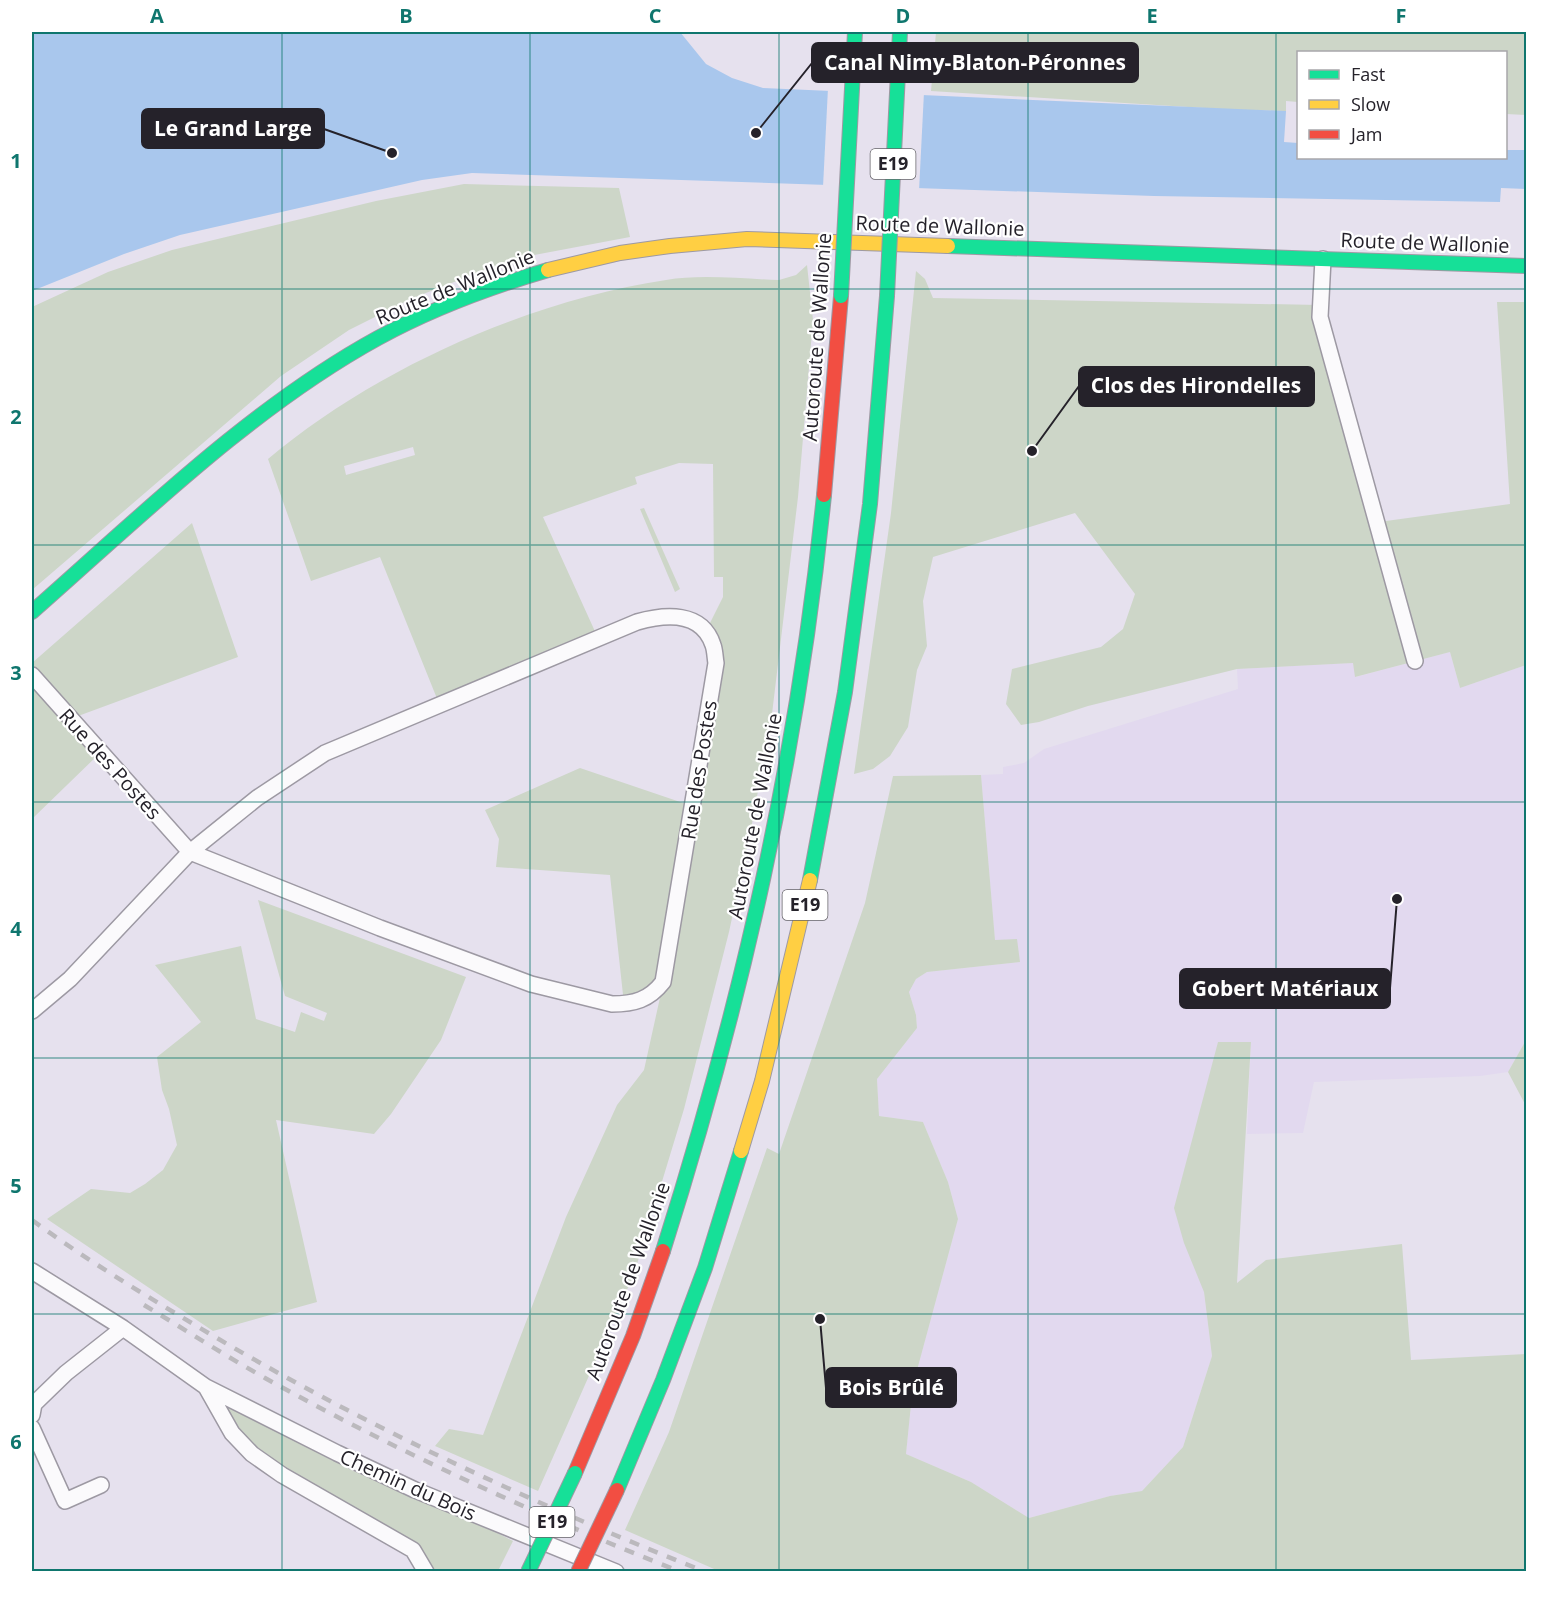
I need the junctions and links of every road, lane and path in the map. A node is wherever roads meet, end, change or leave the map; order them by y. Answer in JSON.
{"nodes":[{"id":1,"x":855,"y":32,"type":"edge"},
{"id":2,"x":900,"y":32,"type":"edge"},
{"id":3,"x":1323,"y":259,"type":"junction"},
{"id":4,"x":1527,"y":266,"type":"edge"},
{"id":5,"x":32,"y":612,"type":"edge"},
{"id":6,"x":1415,"y":661,"type":"dead end"},
{"id":7,"x":32,"y":675,"type":"edge"},
{"id":8,"x":190,"y":852,"type":"junction"},
{"id":9,"x":32,"y":1011,"type":"edge"},
{"id":10,"x":32,"y":1271,"type":"edge"},
{"id":11,"x":123,"y":1328,"type":"junction"},
{"id":12,"x":206,"y":1387,"type":"junction"},
{"id":13,"x":32,"y":1415,"type":"edge"},
{"id":14,"x":32,"y":1428,"type":"edge"},
{"id":15,"x":101,"y":1485,"type":"dead end"},
{"id":16,"x":426,"y":1572,"type":"edge"},
{"id":17,"x":528,"y":1572,"type":"edge"},
{"id":18,"x":578,"y":1572,"type":"edge"},
{"id":19,"x":616,"y":1572,"type":"edge"}],
"edges":[{"from":1,"to":17,"type":"main road","name":"Autoroute de Wallonie","number":"E19","bridge":true},
{"from":2,"to":18,"type":"main road","number":"E19","bridge":true},
{"from":3,"to":4,"type":"main road","name":"Route de Wallonie"},
{"from":3,"to":5,"type":"main road","name":"Route de Wallonie"},
{"from":3,"to":6,"type":"street"},
{"from":7,"to":8,"type":"street","name":"Rue des Postes"},
{"from":8,"to":8,"type":"street","name":"Rue des Postes"},
{"from":8,"to":9,"type":"street","name":"Rue des Postes"},
{"from":10,"to":11,"type":"street","name":"Chemin du Bois"},
{"from":11,"to":12,"type":"street","name":"Chemin du Bois"},
{"from":11,"to":13,"type":"street"},
{"from":12,"to":16,"type":"street"},
{"from":12,"to":19,"type":"street","name":"Chemin du Bois"},
{"from":14,"to":15,"type":"street"}]}
